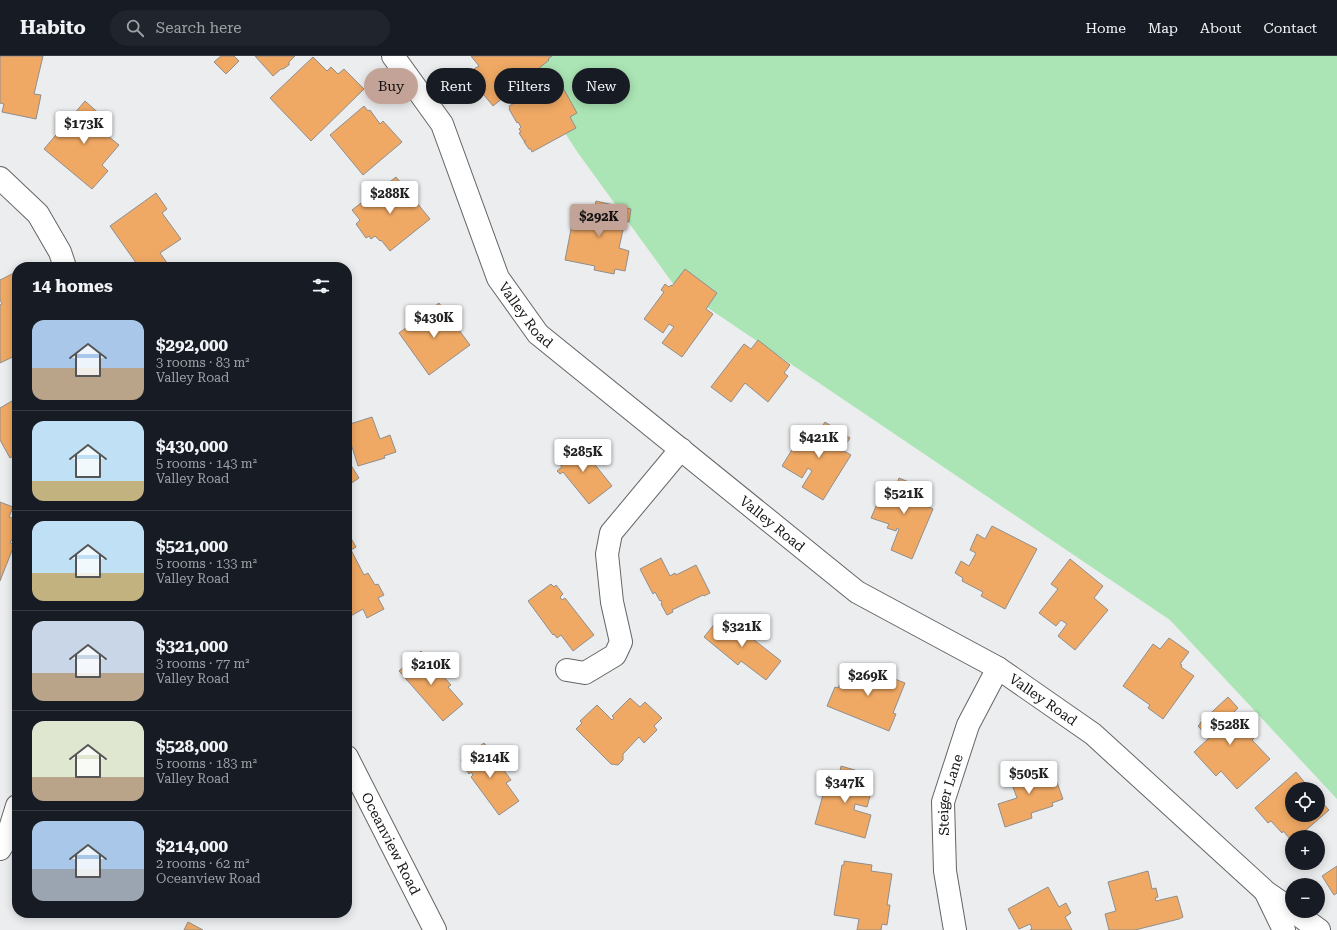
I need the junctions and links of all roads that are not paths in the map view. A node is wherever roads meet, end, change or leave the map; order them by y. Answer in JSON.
{"nodes":[{"id":1,"x":393,"y":56,"type":"edge"},
{"id":2,"x":0,"y":178,"type":"edge"},
{"id":3,"x":63,"y":262,"type":"edge"},
{"id":4,"x":681,"y":449,"type":"junction"},
{"id":5,"x":998,"y":668,"type":"junction"},
{"id":6,"x":567,"y":670,"type":"dead end"},
{"id":7,"x":352,"y":767,"type":"edge"},
{"id":8,"x":12,"y":822,"type":"edge"},
{"id":9,"x":0,"y":849,"type":"edge"},
{"id":10,"x":1266,"y":892,"type":"junction"},
{"id":11,"x":1285,"y":905,"type":"edge"},
{"id":12,"x":1303,"y":918,"type":"edge"},
{"id":13,"x":435,"y":930,"type":"edge"},
{"id":14,"x":956,"y":930,"type":"edge"},
{"id":15,"x":1284,"y":930,"type":"edge"},
{"id":16,"x":1318,"y":930,"type":"edge"}],
"edges":[{"from":1,"to":4,"type":"street","name":"Valley Road"},
{"from":2,"to":3,"type":"street"},
{"from":4,"to":5,"type":"street","name":"Valley Road"},
{"from":4,"to":6,"type":"street"},
{"from":5,"to":10,"type":"street","name":"Valley Road"},
{"from":5,"to":14,"type":"street","name":"Steiger Lane"},
{"from":7,"to":13,"type":"street","name":"Oceanview Road"},
{"from":8,"to":9,"type":"street"},
{"from":10,"to":11,"type":"street","name":"Valley Road"},
{"from":10,"to":15,"type":"street","name":"Valley Road"},
{"from":12,"to":16,"type":"street","name":"Valley Road"}]}
